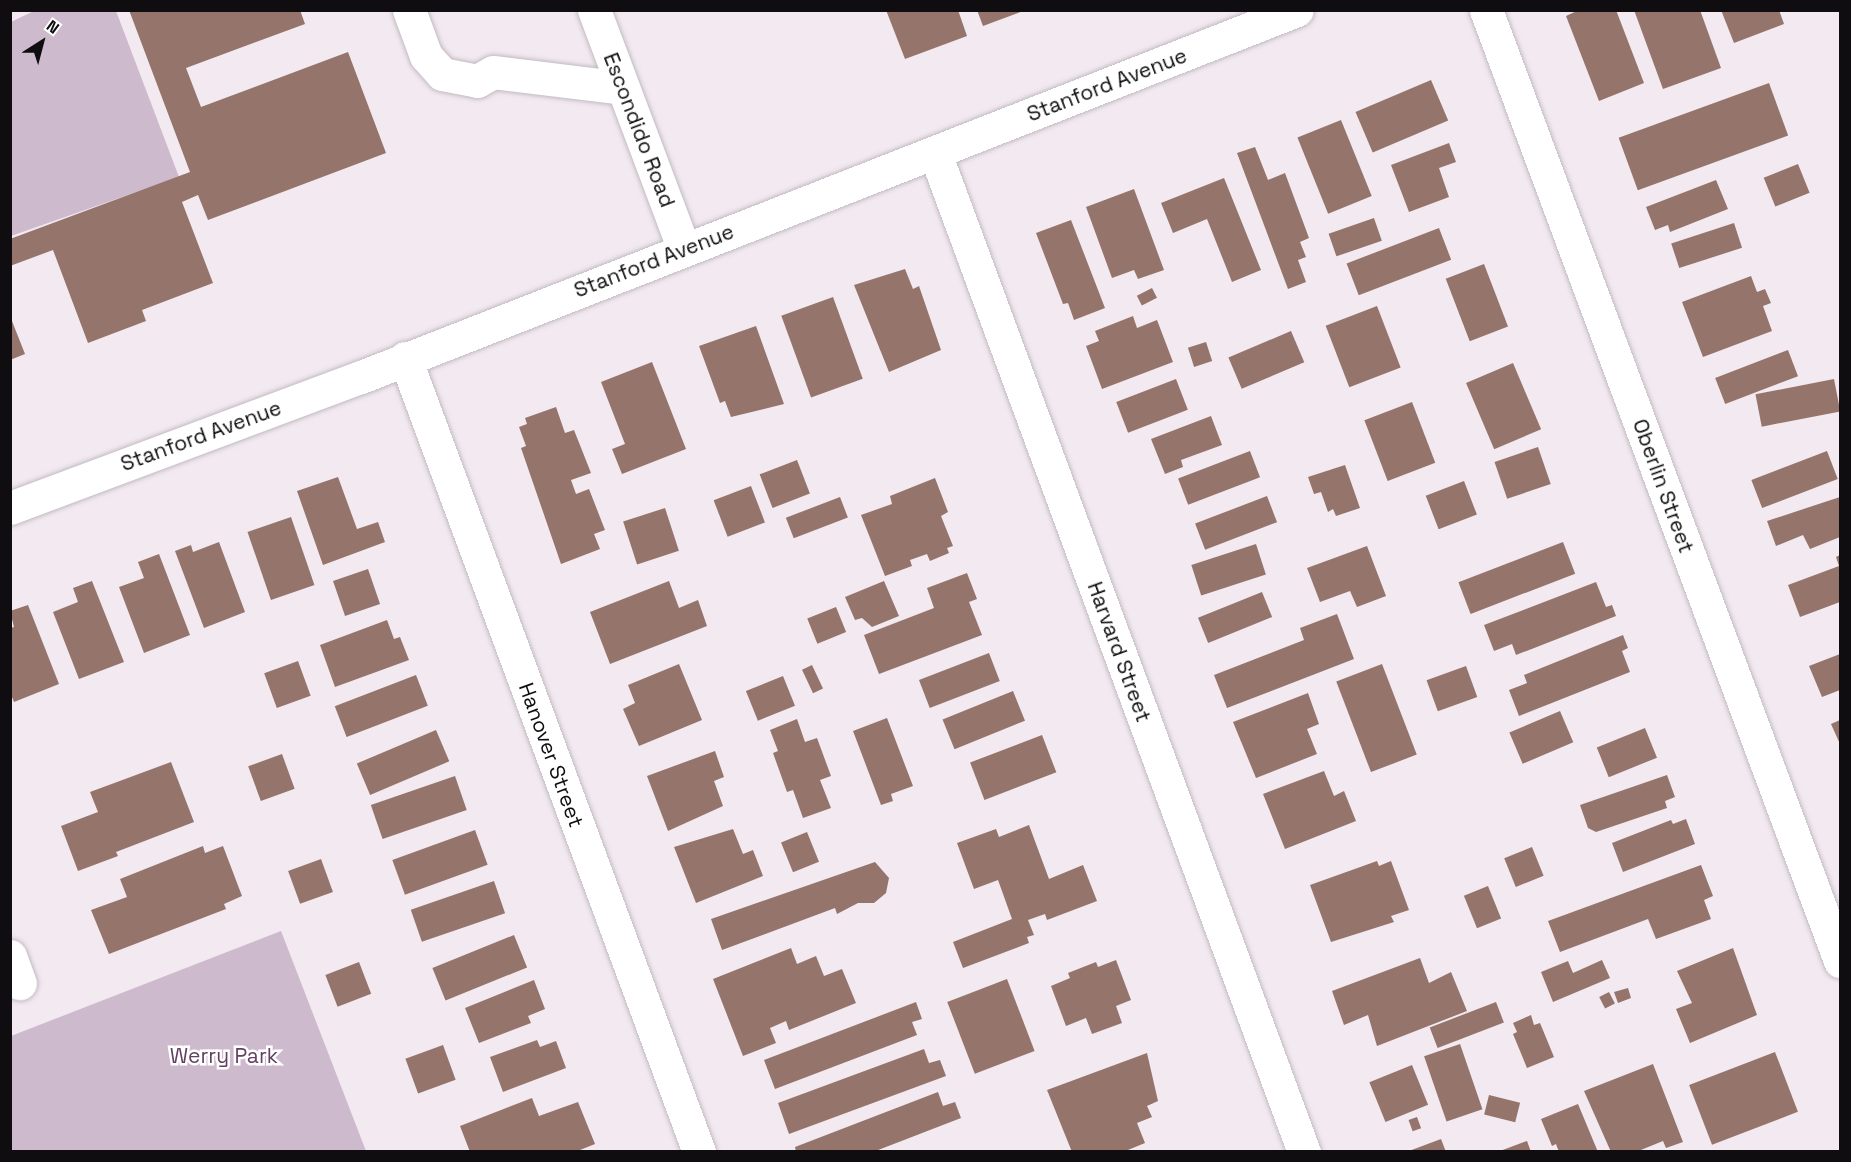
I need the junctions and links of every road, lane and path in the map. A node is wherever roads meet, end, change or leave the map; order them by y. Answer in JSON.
{"nodes":[{"id":1,"x":409,"y":10,"type":"edge"},
{"id":2,"x":594,"y":10,"type":"edge"},
{"id":3,"x":1297,"y":10,"type":"edge"},
{"id":4,"x":1486,"y":10,"type":"edge"},
{"id":5,"x":623,"y":88,"type":"junction"},
{"id":6,"x":935,"y":153,"type":"junction"},
{"id":7,"x":684,"y":250,"type":"junction"},
{"id":8,"x":405,"y":358,"type":"junction"},
{"id":9,"x":10,"y":508,"type":"edge"},
{"id":10,"x":1840,"y":961,"type":"edge"},
{"id":11,"x":699,"y":1152,"type":"edge"},
{"id":12,"x":1304,"y":1152,"type":"edge"}],
"edges":[{"from":1,"to":5,"type":"street"},
{"from":2,"to":5,"type":"street","name":"Escondido Road"},
{"from":3,"to":6,"type":"street","name":"Stanford Avenue"},
{"from":4,"to":10,"type":"street","name":"Oberlin Street"},
{"from":5,"to":7,"type":"street","name":"Escondido Road"},
{"from":6,"to":7,"type":"street","name":"Stanford Avenue"},
{"from":6,"to":12,"type":"street","name":"Harvard Street"},
{"from":7,"to":8,"type":"street","name":"Stanford Avenue"},
{"from":8,"to":9,"type":"street","name":"Stanford Avenue"},
{"from":8,"to":11,"type":"street","name":"Hanover Street"}]}
